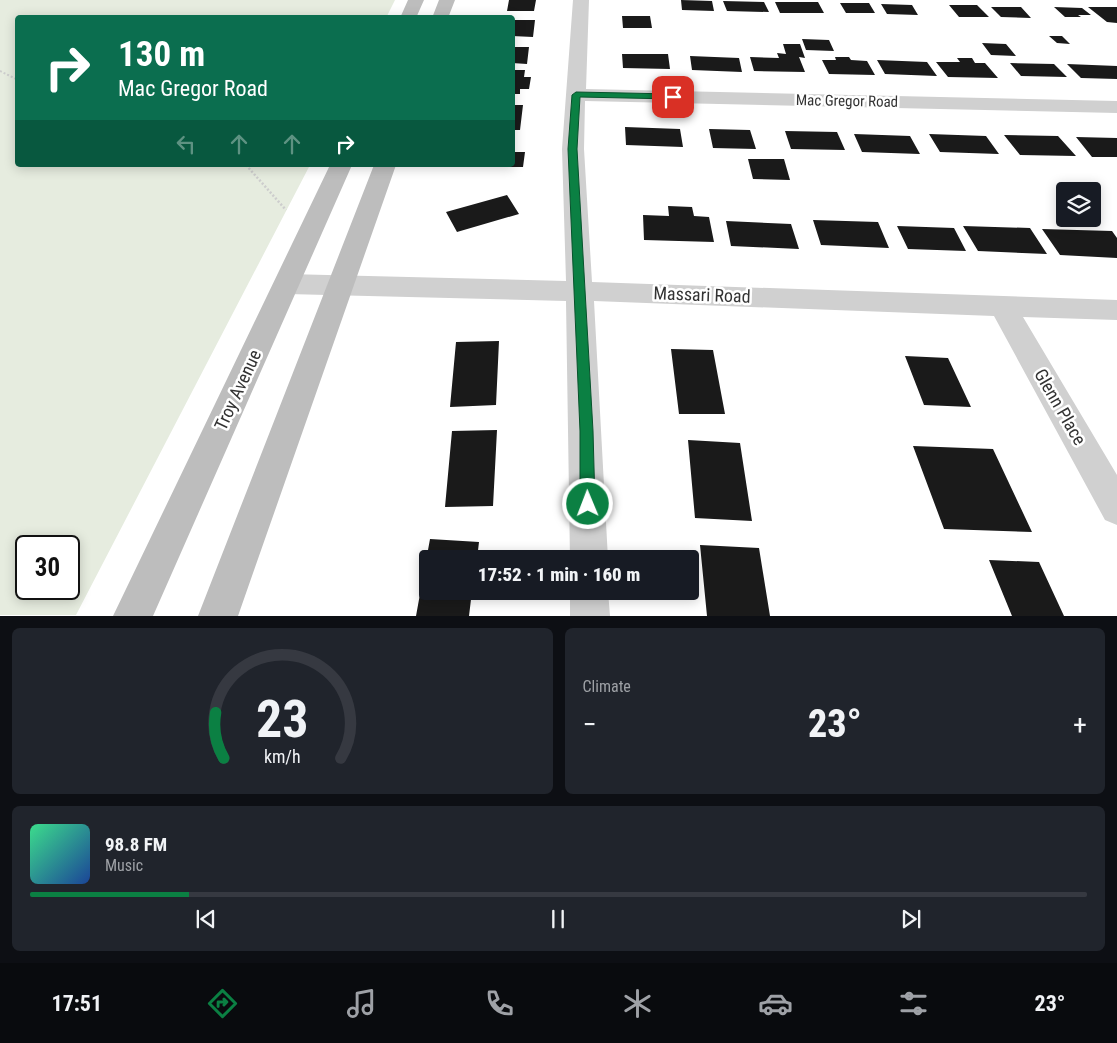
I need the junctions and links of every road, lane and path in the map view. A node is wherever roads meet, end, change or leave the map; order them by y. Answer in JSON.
{"nodes":[{"id":1,"x":416,"y":0,"type":"edge"},
{"id":2,"x":447,"y":0,"type":"edge"},
{"id":3,"x":581,"y":0,"type":"edge"},
{"id":4,"x":409,"y":15,"type":"edge"},
{"id":5,"x":441,"y":15,"type":"edge"},
{"id":6,"x":0,"y":71,"type":"edge"},
{"id":7,"x":15,"y":78,"type":"edge"},
{"id":8,"x":576,"y":95,"type":"junction"},
{"id":9,"x":1117,"y":107,"type":"edge"},
{"id":10,"x":248,"y":167,"type":"edge"},
{"id":11,"x":340,"y":167,"type":"edge"},
{"id":12,"x":384,"y":167,"type":"edge"},
{"id":13,"x":286,"y":210,"type":"dead end"},
{"id":14,"x":287,"y":284,"type":"junction"},
{"id":15,"x":340,"y":284,"type":"junction"},
{"id":16,"x":579,"y":291,"type":"junction"},
{"id":17,"x":1003,"y":307,"type":"junction"},
{"id":18,"x":1117,"y":310,"type":"edge"},
{"id":19,"x":1117,"y":508,"type":"edge"},
{"id":20,"x":589,"y":550,"type":"edge"},
{"id":21,"x":590,"y":600,"type":"edge"},
{"id":22,"x":133,"y":616,"type":"edge"},
{"id":23,"x":218,"y":616,"type":"edge"},
{"id":24,"x":590,"y":616,"type":"edge"}],
"edges":[{"from":1,"to":4,"type":"main road"},
{"from":2,"to":5,"type":"main road"},
{"from":3,"to":8,"type":"street"},
{"from":6,"to":7,"type":"path"},
{"from":8,"to":9,"type":"street","name":"Mac Gregor Road"},
{"from":8,"to":16,"type":"street"},
{"from":10,"to":13,"type":"path"},
{"from":11,"to":14,"type":"main road","name":"Troy Avenue"},
{"from":12,"to":15,"type":"main road"},
{"from":14,"to":15,"type":"street","name":"Massari Road"},
{"from":14,"to":22,"type":"main road","name":"Troy Avenue"},
{"from":15,"to":16,"type":"street","name":"Massari Road"},
{"from":15,"to":23,"type":"main road"},
{"from":16,"to":17,"type":"street","name":"Massari Road"},
{"from":16,"to":20,"type":"street"},
{"from":17,"to":18,"type":"street","name":"Massari Road"},
{"from":17,"to":19,"type":"street","name":"Glenn Place"},
{"from":21,"to":24,"type":"street"}]}
